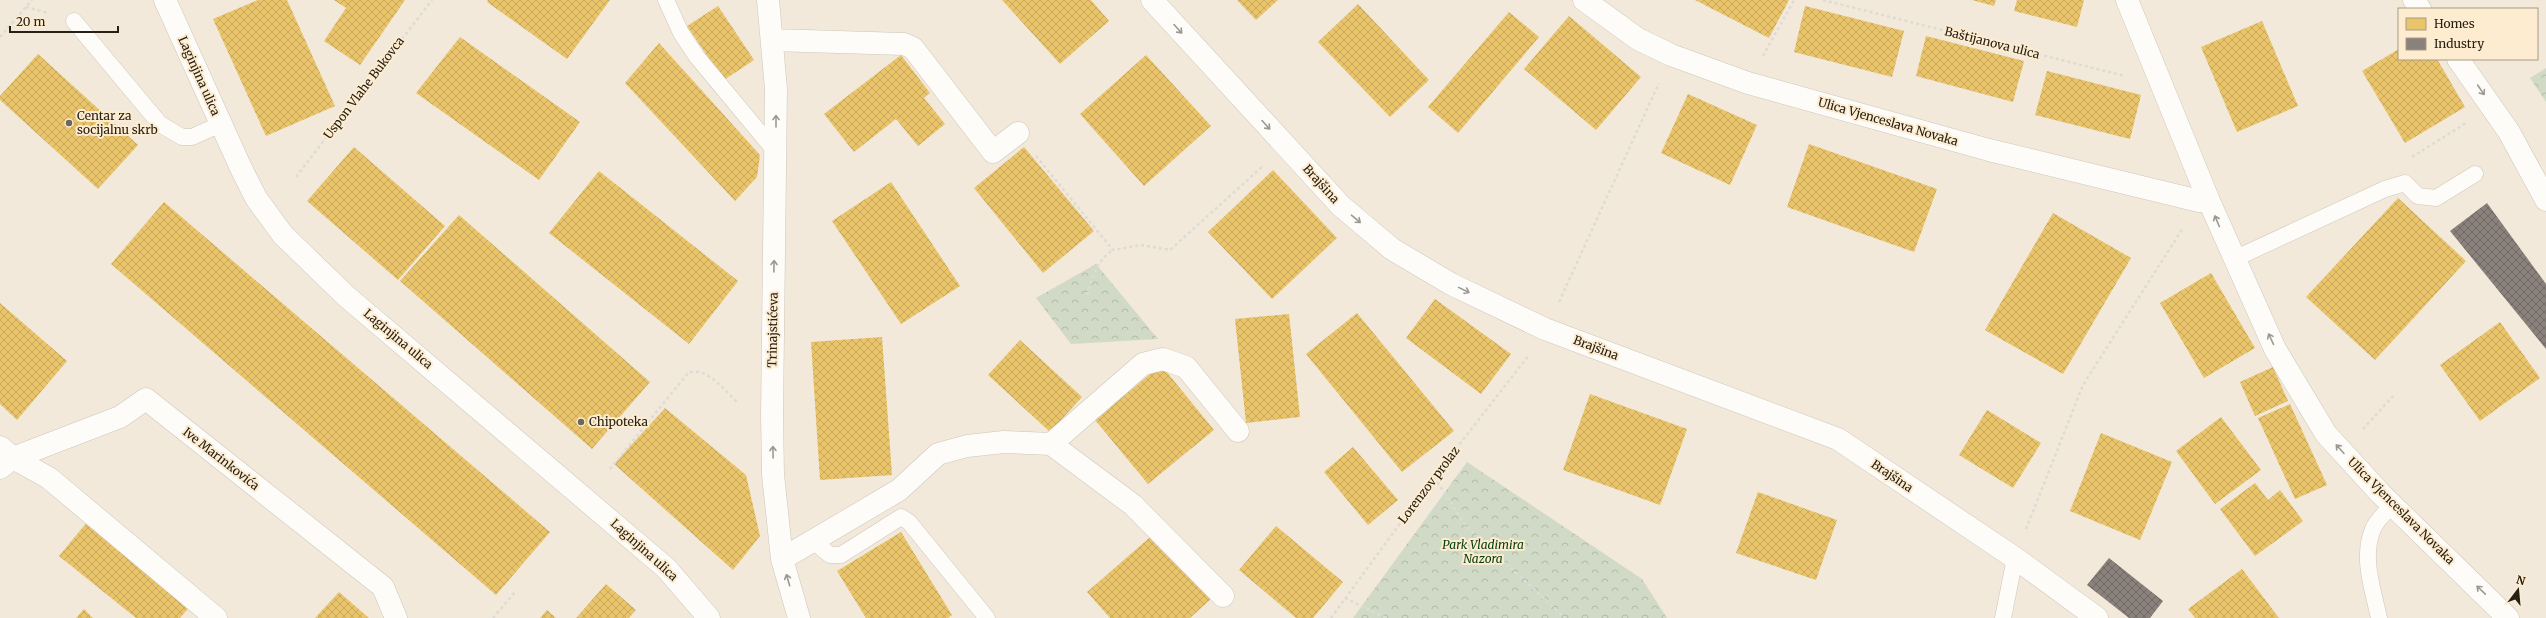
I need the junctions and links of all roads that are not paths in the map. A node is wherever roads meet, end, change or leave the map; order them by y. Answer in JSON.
{"nodes":[{"id":1,"x":165,"y":0,"type":"edge"},
{"id":2,"x":666,"y":0,"type":"edge"},
{"id":3,"x":768,"y":0,"type":"edge"},
{"id":4,"x":1152,"y":0,"type":"edge"},
{"id":5,"x":1584,"y":0,"type":"edge"},
{"id":6,"x":2127,"y":0,"type":"edge"},
{"id":7,"x":74,"y":20,"type":"dead end"},
{"id":8,"x":772,"y":40,"type":"junction"},
{"id":9,"x":2459,"y":60,"type":"edge"},
{"id":10,"x":221,"y":124,"type":"junction"},
{"id":11,"x":1018,"y":133,"type":"road end"},
{"id":12,"x":775,"y":151,"type":"junction"},
{"id":13,"x":2475,"y":174,"type":"dead end"},
{"id":14,"x":2546,"y":200,"type":"edge"},
{"id":15,"x":2209,"y":201,"type":"junction"},
{"id":16,"x":2234,"y":258,"type":"junction"},
{"id":17,"x":1238,"y":432,"type":"dead end"},
{"id":18,"x":1051,"y":444,"type":"junction"},
{"id":19,"x":4,"y":458,"type":"edge"},
{"id":20,"x":2392,"y":505,"type":"junction"},
{"id":21,"x":813,"y":541,"type":"junction"},
{"id":22,"x":2015,"y":558,"type":"junction"},
{"id":23,"x":782,"y":559,"type":"junction"},
{"id":24,"x":1223,"y":596,"type":"dead end"},
{"id":25,"x":216,"y":618,"type":"edge"},
{"id":26,"x":396,"y":618,"type":"edge"},
{"id":27,"x":710,"y":618,"type":"edge"},
{"id":28,"x":799,"y":618,"type":"edge"},
{"id":29,"x":987,"y":618,"type":"edge"},
{"id":30,"x":2003,"y":618,"type":"edge"},
{"id":31,"x":2097,"y":618,"type":"edge"},
{"id":32,"x":2380,"y":618,"type":"edge"},
{"id":33,"x":2508,"y":618,"type":"edge"}],
"edges":[{"from":1,"to":10,"type":"street","name":"Laginjina ulica"},
{"from":2,"to":12,"type":"lane"},
{"from":3,"to":8,"type":"street","name":"Trinajstićeva"},
{"from":4,"to":22,"type":"street","name":"Brajšina","one_way":true},
{"from":5,"to":15,"type":"street","name":"Ulica Vjenceslava Novaka"},
{"from":6,"to":15,"type":"street","name":"Ulica Vjenceslava Novaka"},
{"from":7,"to":10,"type":"lane"},
{"from":8,"to":11,"type":"street"},
{"from":12,"to":8,"type":"street","name":"Trinajstićeva","one_way":true},
{"from":9,"to":14,"type":"street","one_way":true},
{"from":10,"to":27,"type":"street","name":"Laginjina ulica"},
{"from":23,"to":12,"type":"street","name":"Trinajstićeva","one_way":true},
{"from":13,"to":16,"type":"lane"},
{"from":16,"to":15,"type":"street","name":"Ulica Vjenceslava Novaka","one_way":true},
{"from":20,"to":16,"type":"street","name":"Ulica Vjenceslava Novaka","one_way":true},
{"from":17,"to":18,"type":"street"},
{"from":18,"to":21,"type":"street"},
{"from":18,"to":24,"type":"street"},
{"from":19,"to":25,"type":"street","name":"Ive Marinkovića"},
{"from":19,"to":26,"type":"street","name":"Ive Marinkovića"},
{"from":20,"to":32,"type":"lane"},
{"from":33,"to":20,"type":"street","name":"Ulica Vjenceslava Novaka","one_way":true},
{"from":21,"to":23,"type":"street"},
{"from":21,"to":29,"type":"lane"},
{"from":22,"to":30,"type":"lane"},
{"from":22,"to":31,"type":"street","name":"Brajšina"},
{"from":28,"to":23,"type":"street","name":"Trinajstićeva","one_way":true}]}
